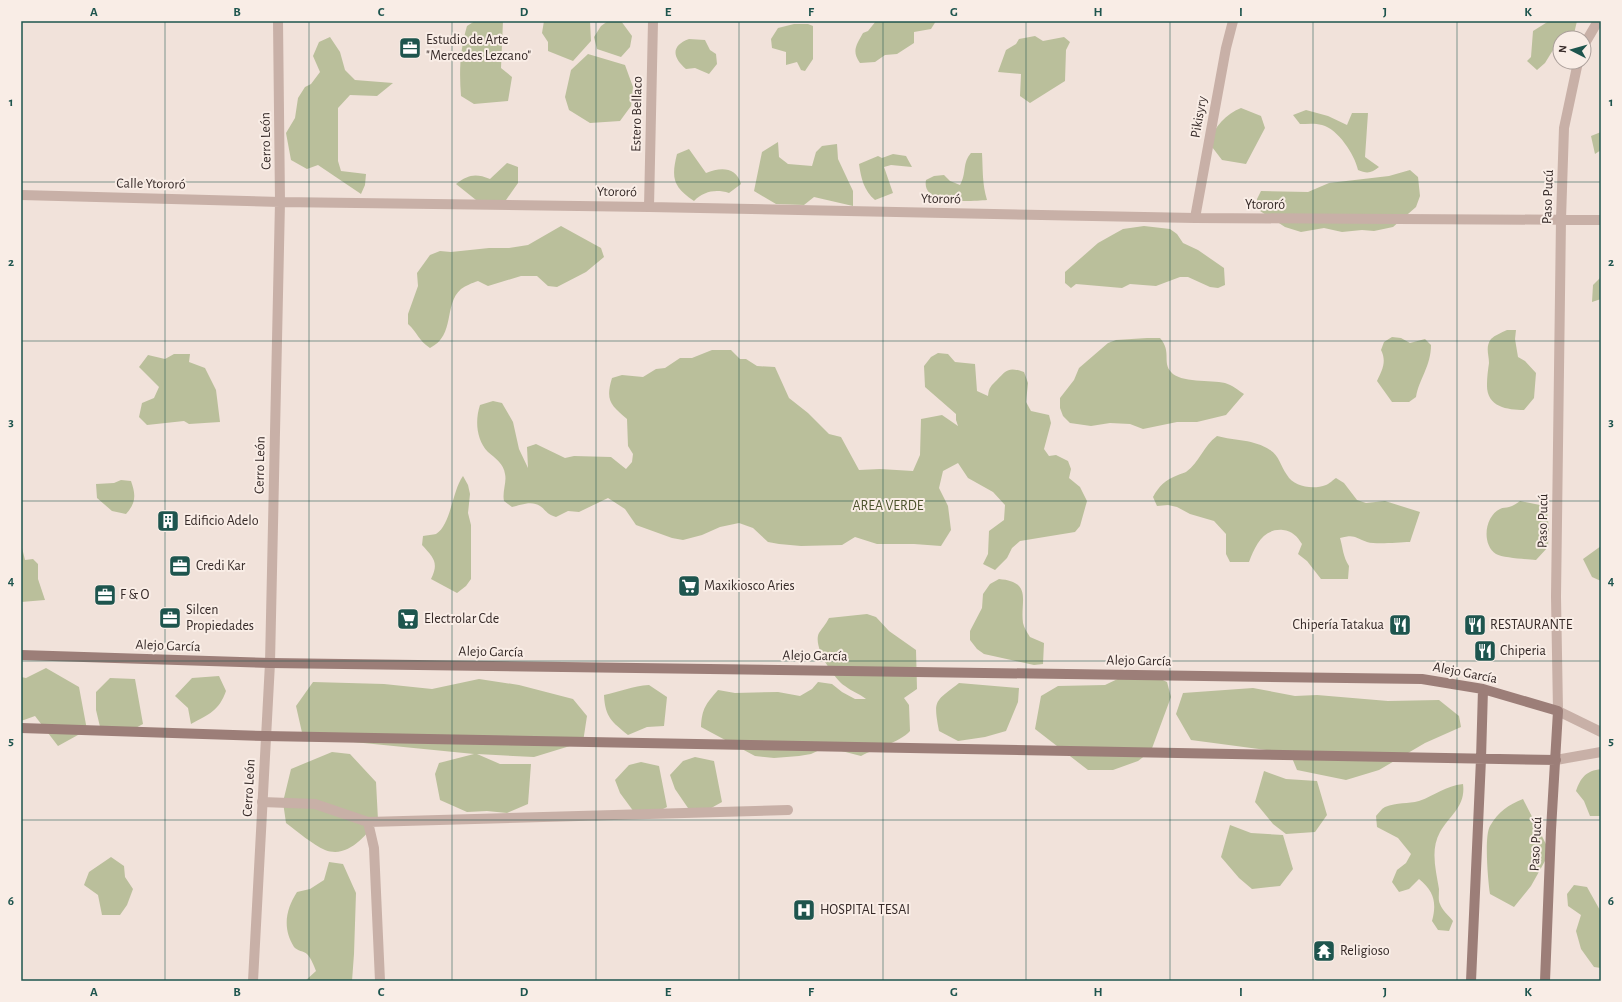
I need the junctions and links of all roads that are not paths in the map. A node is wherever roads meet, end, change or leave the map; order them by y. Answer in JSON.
{"nodes":[{"id":1,"x":278,"y":21,"type":"edge"},
{"id":2,"x":653,"y":21,"type":"edge"},
{"id":3,"x":1233,"y":21,"type":"edge"},
{"id":4,"x":1598,"y":21,"type":"edge"},
{"id":5,"x":1592,"y":31,"type":"edge"},
{"id":6,"x":1576,"y":70,"type":"edge"},
{"id":7,"x":21,"y":195,"type":"edge"},
{"id":8,"x":280,"y":202,"type":"junction"},
{"id":9,"x":649,"y":207,"type":"junction"},
{"id":10,"x":1195,"y":218,"type":"junction"},
{"id":11,"x":1561,"y":219,"type":"junction"},
{"id":12,"x":1601,"y":220,"type":"edge"},
{"id":13,"x":21,"y":655,"type":"edge"},
{"id":14,"x":270,"y":663,"type":"junction"},
{"id":15,"x":1483,"y":689,"type":"junction"},
{"id":16,"x":1558,"y":711,"type":"junction"},
{"id":17,"x":21,"y":728,"type":"edge"},
{"id":18,"x":1601,"y":732,"type":"edge"},
{"id":19,"x":265,"y":736,"type":"junction"},
{"id":20,"x":1601,"y":752,"type":"edge"},
{"id":21,"x":1482,"y":759,"type":"junction"},
{"id":22,"x":1556,"y":760,"type":"junction"},
{"id":23,"x":262,"y":802,"type":"junction"},
{"id":24,"x":788,"y":810,"type":"dead end"},
{"id":25,"x":368,"y":822,"type":"junction"},
{"id":26,"x":253,"y":981,"type":"edge"},
{"id":27,"x":380,"y":981,"type":"edge"},
{"id":28,"x":1471,"y":981,"type":"edge"},
{"id":29,"x":1545,"y":981,"type":"edge"}],
"edges":[{"from":1,"to":8,"type":"street","name":"Cerro León"},
{"from":2,"to":9,"type":"street","name":"Estero Bellaco"},
{"from":3,"to":10,"type":"street","name":"Pikisyry"},
{"from":4,"to":5,"type":"street"},
{"from":6,"to":11,"type":"street","name":"Paso Pucú"},
{"from":7,"to":8,"type":"street","name":"Calle Ytororó"},
{"from":8,"to":9,"type":"street","name":"Ytororó"},
{"from":8,"to":14,"type":"street","name":"Cerro León"},
{"from":9,"to":10,"type":"street","name":"Ytororó"},
{"from":10,"to":11,"type":"street","name":"Ytororó"},
{"from":11,"to":12,"type":"street","name":"Ytororó"},
{"from":11,"to":16,"type":"street","name":"Paso Pucú"},
{"from":13,"to":14,"type":"street","name":"Alejo García"},
{"from":14,"to":15,"type":"street","name":"Alejo García"},
{"from":14,"to":19,"type":"street","name":"Cerro León"},
{"from":15,"to":16,"type":"street","name":"Alejo García"},
{"from":15,"to":21,"type":"street"},
{"from":16,"to":18,"type":"street","name":"Alejo García"},
{"from":16,"to":22,"type":"street","name":"Paso Pucú"},
{"from":17,"to":19,"type":"street"},
{"from":19,"to":21,"type":"street"},
{"from":19,"to":23,"type":"street","name":"Cerro León"},
{"from":20,"to":22,"type":"street"},
{"from":21,"to":22,"type":"street"},
{"from":21,"to":28,"type":"street"},
{"from":22,"to":29,"type":"street","name":"Paso Pucú"},
{"from":23,"to":25,"type":"street"},
{"from":23,"to":26,"type":"street","name":"Cerro León"},
{"from":24,"to":25,"type":"street"},
{"from":25,"to":27,"type":"street"}]}
